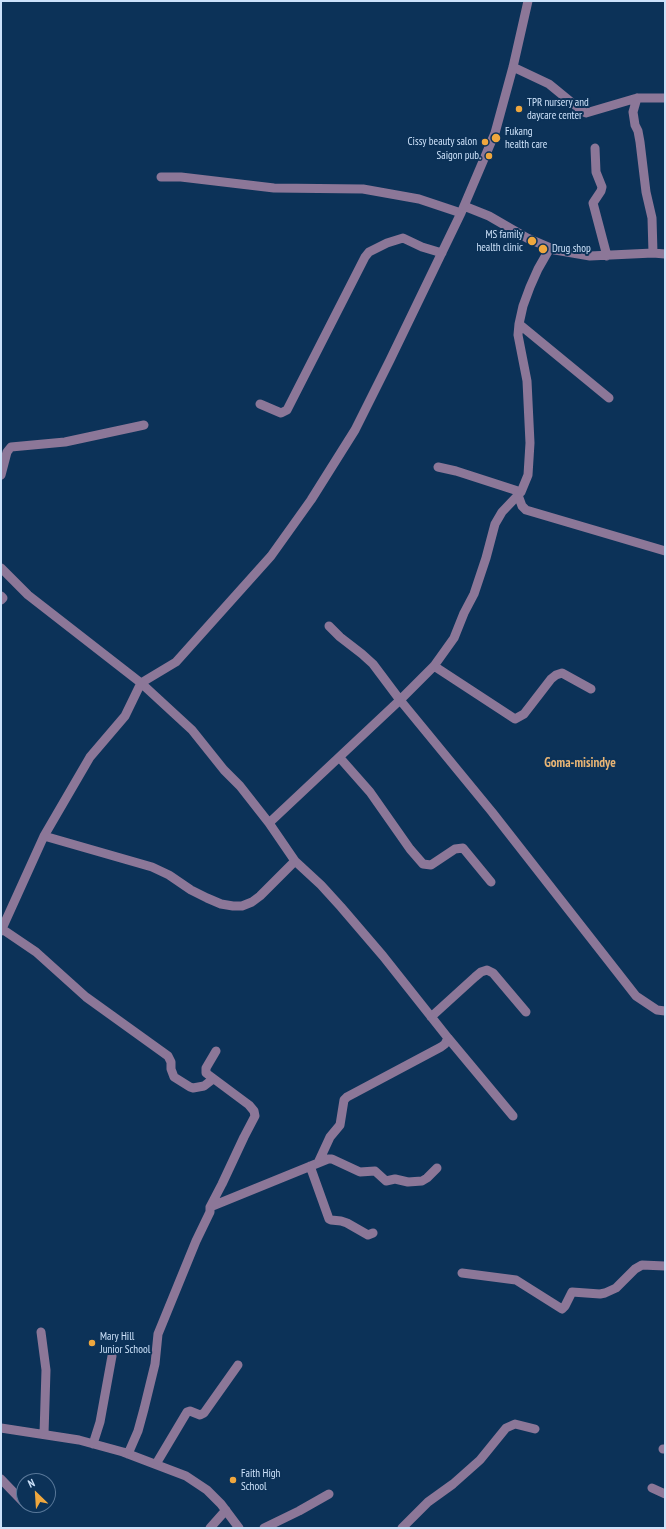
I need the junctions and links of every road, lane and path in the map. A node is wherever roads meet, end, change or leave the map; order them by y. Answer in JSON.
{"nodes":[{"id":1,"x":528,"y":1,"type":"edge"},
{"id":2,"x":513,"y":67,"type":"junction"},
{"id":3,"x":637,"y":98,"type":"junction"},
{"id":4,"x":665,"y":98,"type":"edge"},
{"id":5,"x":595,"y":148,"type":"dead end"},
{"id":6,"x":161,"y":177,"type":"dead end"},
{"id":7,"x":462,"y":209,"type":"junction"},
{"id":8,"x":550,"y":248,"type":"junction"},
{"id":9,"x":442,"y":253,"type":"junction"},
{"id":10,"x":653,"y":253,"type":"junction"},
{"id":11,"x":665,"y":254,"type":"edge"},
{"id":12,"x":607,"y":256,"type":"junction"},
{"id":13,"x":519,"y":324,"type":"junction"},
{"id":14,"x":609,"y":398,"type":"dead end"},
{"id":15,"x":260,"y":404,"type":"dead end"},
{"id":16,"x":144,"y":425,"type":"dead end"},
{"id":17,"x":438,"y":467,"type":"dead end"},
{"id":18,"x":1,"y":475,"type":"edge"},
{"id":19,"x":520,"y":494,"type":"junction"},
{"id":20,"x":665,"y":551,"type":"edge"},
{"id":21,"x":1,"y":568,"type":"edge"},
{"id":22,"x":1,"y":596,"type":"edge"},
{"id":23,"x":1,"y":600,"type":"edge"},
{"id":24,"x":329,"y":626,"type":"dead end"},
{"id":25,"x":434,"y":666,"type":"junction"},
{"id":26,"x":140,"y":683,"type":"junction"},
{"id":27,"x":591,"y":689,"type":"dead end"},
{"id":28,"x":400,"y":700,"type":"junction"},
{"id":29,"x":340,"y":758,"type":"junction"},
{"id":30,"x":269,"y":823,"type":"junction"},
{"id":31,"x":44,"y":836,"type":"junction"},
{"id":32,"x":295,"y":861,"type":"junction"},
{"id":33,"x":491,"y":882,"type":"dead end"},
{"id":34,"x":2,"y":930,"type":"edge"},
{"id":35,"x":665,"y":1011,"type":"edge"},
{"id":36,"x":526,"y":1012,"type":"dead end"},
{"id":37,"x":431,"y":1017,"type":"junction"},
{"id":38,"x":448,"y":1038,"type":"junction"},
{"id":39,"x":216,"y":1051,"type":"dead end"},
{"id":40,"x":213,"y":1079,"type":"junction"},
{"id":41,"x":513,"y":1116,"type":"dead end"},
{"id":42,"x":314,"y":1165,"type":"junction"},
{"id":43,"x":437,"y":1168,"type":"dead end"},
{"id":44,"x":210,"y":1207,"type":"junction"},
{"id":45,"x":373,"y":1233,"type":"dead end"},
{"id":46,"x":665,"y":1266,"type":"edge"},
{"id":47,"x":462,"y":1273,"type":"dead end"},
{"id":48,"x":41,"y":1332,"type":"dead end"},
{"id":49,"x":112,"y":1356,"type":"dead end"},
{"id":50,"x":238,"y":1364,"type":"dead end"},
{"id":51,"x":1,"y":1428,"type":"edge"},
{"id":52,"x":535,"y":1429,"type":"dead end"},
{"id":53,"x":44,"y":1434,"type":"junction"},
{"id":54,"x":93,"y":1444,"type":"junction"},
{"id":55,"x":128,"y":1454,"type":"junction"},
{"id":56,"x":156,"y":1464,"type":"junction"},
{"id":57,"x":1,"y":1479,"type":"edge"},
{"id":58,"x":652,"y":1488,"type":"dead end"},
{"id":59,"x":329,"y":1494,"type":"dead end"},
{"id":60,"x":665,"y":1494,"type":"edge"},
{"id":61,"x":16,"y":1495,"type":"edge"},
{"id":62,"x":226,"y":1510,"type":"junction"},
{"id":63,"x":210,"y":1528,"type":"edge"},
{"id":64,"x":239,"y":1528,"type":"edge"},
{"id":65,"x":264,"y":1528,"type":"edge"},
{"id":66,"x":402,"y":1528,"type":"edge"}],
"edges":[{"from":1,"to":2,"type":"street"},
{"from":2,"to":3,"type":"street"},
{"from":2,"to":7,"type":"street"},
{"from":3,"to":4,"type":"street"},
{"from":3,"to":10,"type":"street"},
{"from":5,"to":12,"type":"street"},
{"from":6,"to":7,"type":"street"},
{"from":7,"to":8,"type":"street"},
{"from":7,"to":9,"type":"street"},
{"from":8,"to":12,"type":"street"},
{"from":8,"to":13,"type":"street"},
{"from":9,"to":15,"type":"street"},
{"from":9,"to":26,"type":"street"},
{"from":10,"to":11,"type":"street"},
{"from":10,"to":12,"type":"street"},
{"from":13,"to":14,"type":"street"},
{"from":13,"to":19,"type":"street"},
{"from":16,"to":18,"type":"street"},
{"from":17,"to":19,"type":"street"},
{"from":19,"to":20,"type":"street"},
{"from":19,"to":25,"type":"street"},
{"from":21,"to":26,"type":"street"},
{"from":22,"to":23,"type":"street"},
{"from":24,"to":28,"type":"street"},
{"from":25,"to":27,"type":"street"},
{"from":25,"to":28,"type":"street"},
{"from":26,"to":30,"type":"street"},
{"from":26,"to":31,"type":"street"},
{"from":28,"to":29,"type":"street"},
{"from":28,"to":35,"type":"street"},
{"from":29,"to":30,"type":"street"},
{"from":29,"to":33,"type":"street"},
{"from":30,"to":32,"type":"street"},
{"from":31,"to":32,"type":"street"},
{"from":31,"to":34,"type":"street"},
{"from":32,"to":37,"type":"street"},
{"from":34,"to":40,"type":"street"},
{"from":36,"to":37,"type":"street"},
{"from":37,"to":38,"type":"street"},
{"from":38,"to":41,"type":"street"},
{"from":38,"to":42,"type":"street"},
{"from":39,"to":40,"type":"street"},
{"from":40,"to":44,"type":"street"},
{"from":42,"to":43,"type":"street"},
{"from":42,"to":44,"type":"street"},
{"from":42,"to":45,"type":"street"},
{"from":44,"to":55,"type":"street"},
{"from":46,"to":47,"type":"street"},
{"from":48,"to":53,"type":"street"},
{"from":49,"to":54,"type":"street"},
{"from":50,"to":56,"type":"street"},
{"from":51,"to":53,"type":"street"},
{"from":52,"to":66,"type":"street"},
{"from":53,"to":54,"type":"street"},
{"from":54,"to":55,"type":"street"},
{"from":55,"to":56,"type":"street"},
{"from":56,"to":62,"type":"street"},
{"from":57,"to":61,"type":"street"},
{"from":58,"to":60,"type":"street"},
{"from":59,"to":65,"type":"street"},
{"from":62,"to":63,"type":"street"},
{"from":62,"to":64,"type":"street"}]}
